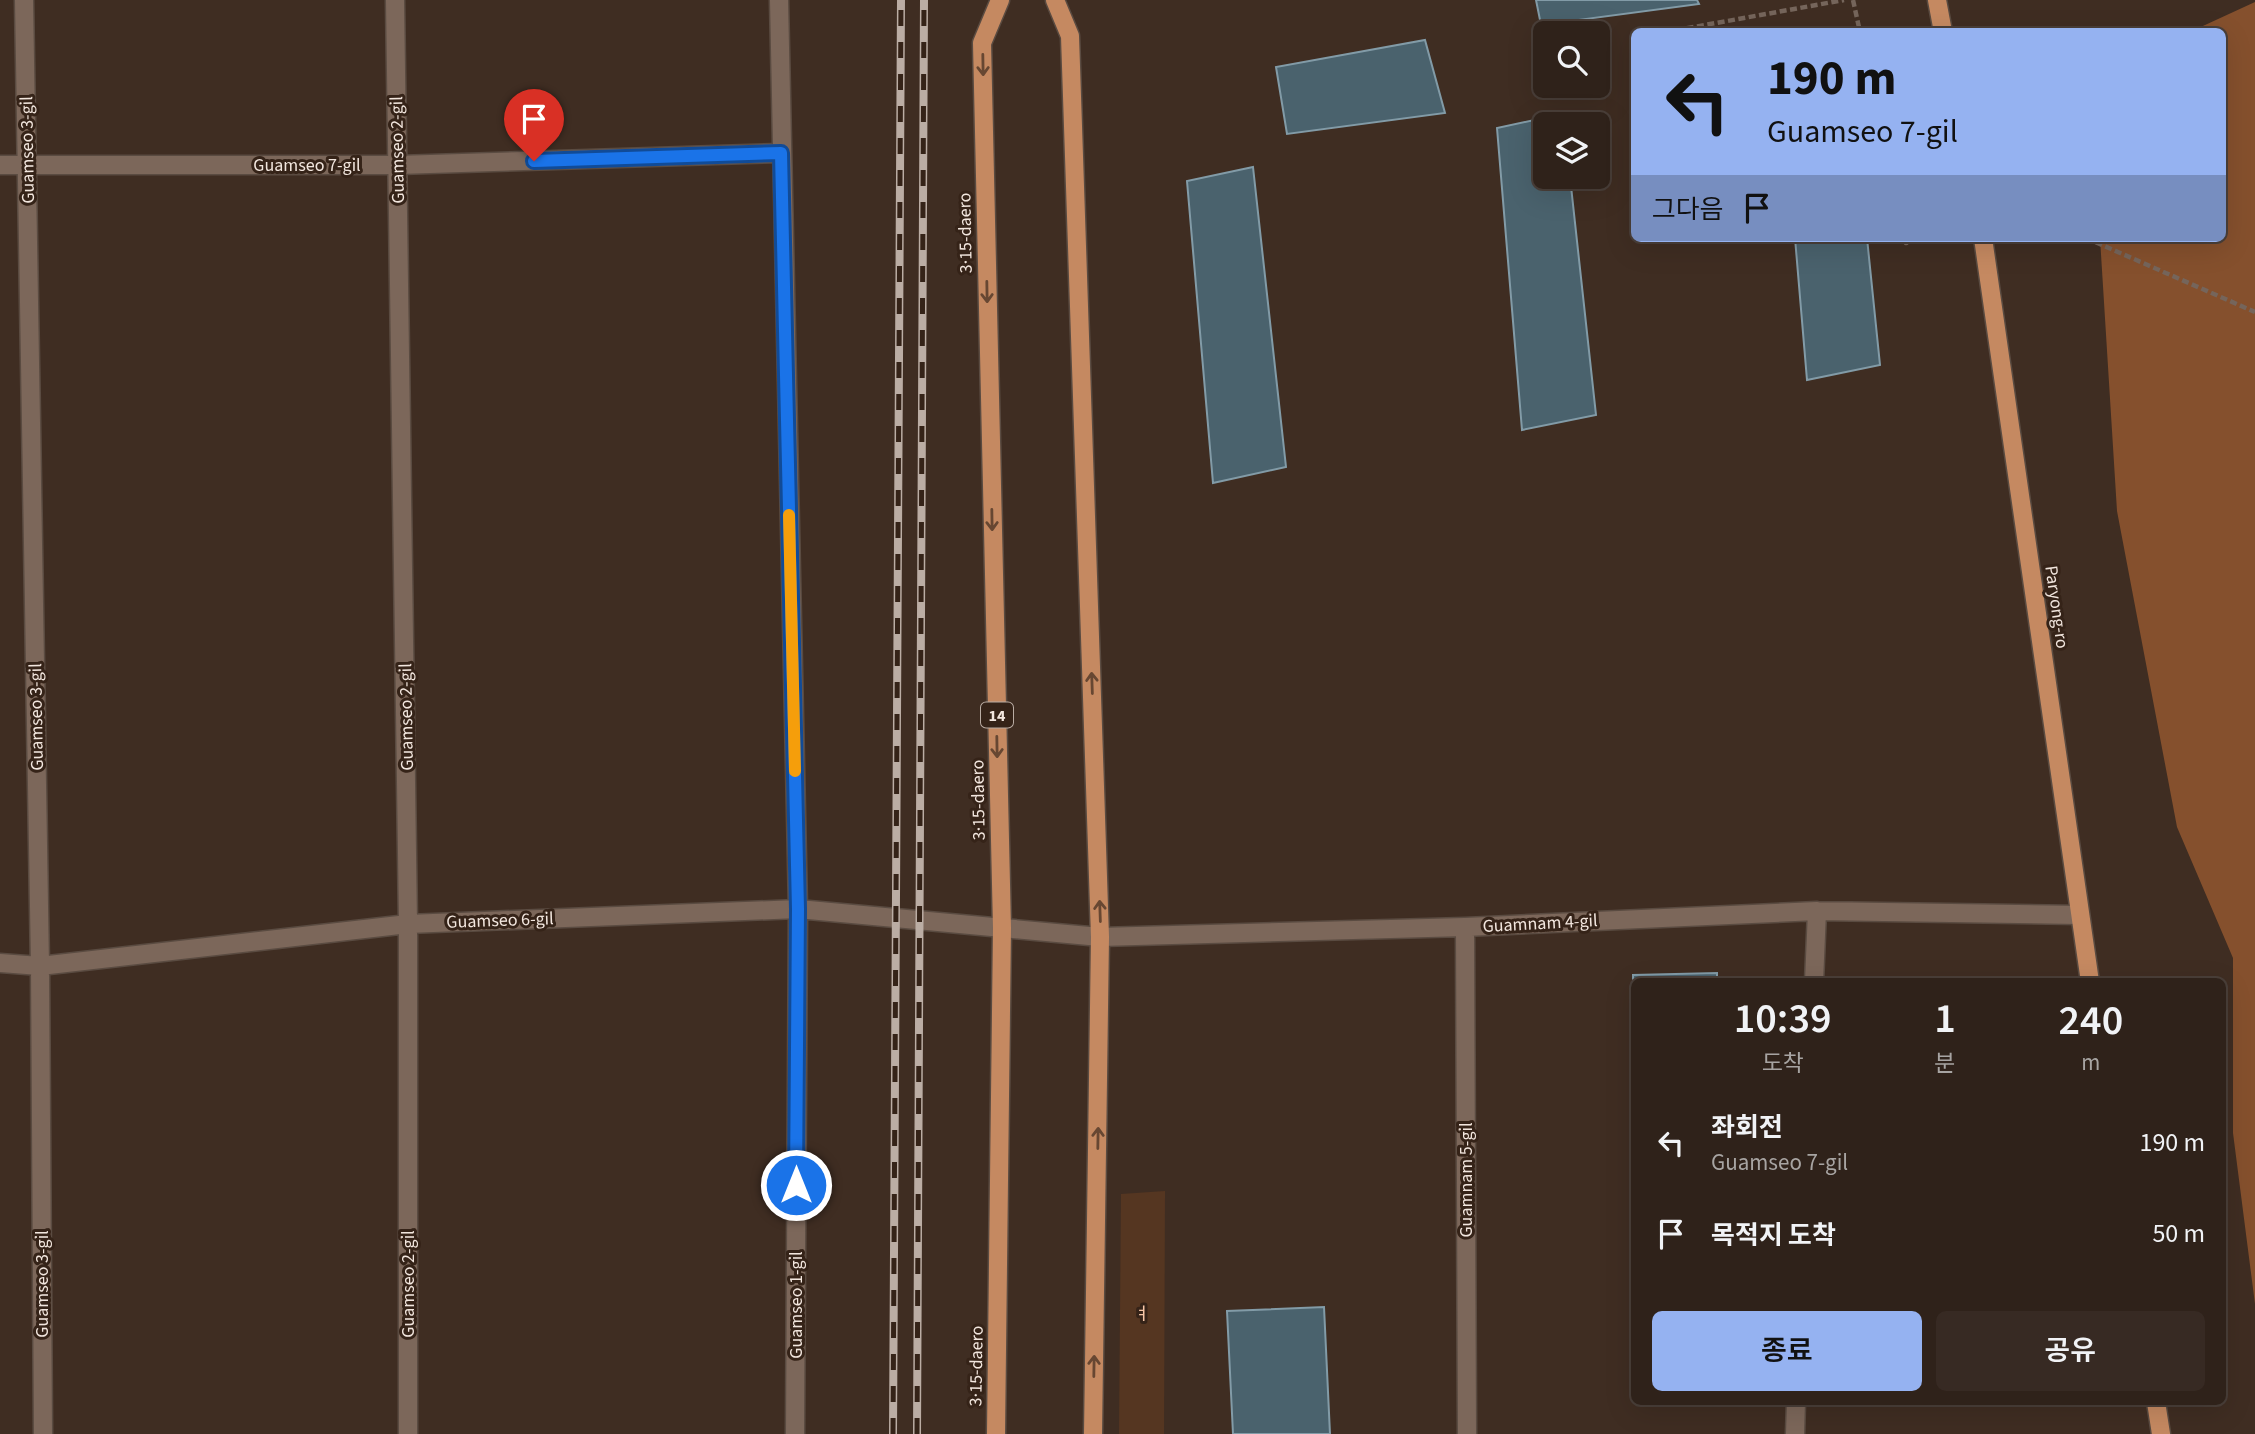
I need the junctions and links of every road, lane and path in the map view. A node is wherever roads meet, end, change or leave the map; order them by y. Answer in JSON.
{"nodes":[{"id":1,"x":24,"y":0,"type":"edge"},
{"id":2,"x":395,"y":0,"type":"edge"},
{"id":3,"x":779,"y":0,"type":"edge"},
{"id":4,"x":1000,"y":0,"type":"edge"},
{"id":5,"x":1055,"y":0,"type":"edge"},
{"id":6,"x":1844,"y":0,"type":"edge"},
{"id":7,"x":1853,"y":0,"type":"edge"},
{"id":8,"x":1937,"y":0,"type":"edge"},
{"id":9,"x":1688,"y":28,"type":"edge"},
{"id":10,"x":1859,"y":28,"type":"edge"},
{"id":11,"x":1942,"y":28,"type":"edge"},
{"id":12,"x":781,"y":153,"type":"junction"},
{"id":13,"x":0,"y":165,"type":"edge"},
{"id":14,"x":27,"y":165,"type":"junction"},
{"id":15,"x":398,"y":165,"type":"junction"},
{"id":16,"x":1984,"y":242,"type":"edge"},
{"id":17,"x":2095,"y":242,"type":"edge"},
{"id":18,"x":2255,"y":312,"type":"edge"},
{"id":19,"x":798,"y":909,"type":"junction"},
{"id":20,"x":1817,"y":911,"type":"junction"},
{"id":21,"x":2079,"y":915,"type":"junction"},
{"id":22,"x":408,"y":924,"type":"junction"},
{"id":23,"x":1465,"y":927,"type":"junction"},
{"id":24,"x":1002,"y":928,"type":"junction"},
{"id":25,"x":1100,"y":937,"type":"junction"},
{"id":26,"x":0,"y":963,"type":"edge"},
{"id":27,"x":40,"y":966,"type":"junction"},
{"id":28,"x":1814,"y":978,"type":"edge"},
{"id":29,"x":2089,"y":978,"type":"edge"},
{"id":30,"x":1796,"y":1405,"type":"edge"},
{"id":31,"x":2156,"y":1405,"type":"edge"},
{"id":32,"x":43,"y":1434,"type":"edge"},
{"id":33,"x":408,"y":1434,"type":"edge"},
{"id":34,"x":795,"y":1434,"type":"edge"},
{"id":35,"x":996,"y":1434,"type":"edge"},
{"id":36,"x":1093,"y":1434,"type":"edge"},
{"id":37,"x":1467,"y":1434,"type":"edge"},
{"id":38,"x":1795,"y":1434,"type":"edge"},
{"id":39,"x":2161,"y":1434,"type":"edge"}],
"edges":[{"from":1,"to":14,"type":"street","name":"Guamseo 3-gil"},
{"from":2,"to":15,"type":"street","name":"Guamseo 2-gil"},
{"from":3,"to":12,"type":"street","name":"Guamseo 1-gil"},
{"from":4,"to":24,"type":"main road","name":"3·15-daero","number":"14","one_way":true},
{"from":25,"to":5,"type":"main road","one_way":true},
{"from":6,"to":9,"type":"path"},
{"from":7,"to":10,"type":"path"},
{"from":8,"to":11,"type":"main road"},
{"from":12,"to":15,"type":"street","name":"Guamseo 7-gil"},
{"from":12,"to":19,"type":"street","name":"Guamseo 1-gil"},
{"from":13,"to":14,"type":"street","name":"Guamseo 7-gil"},
{"from":14,"to":15,"type":"street","name":"Guamseo 7-gil"},
{"from":14,"to":27,"type":"street","name":"Guamseo 3-gil"},
{"from":15,"to":22,"type":"street","name":"Guamseo 2-gil"},
{"from":16,"to":21,"type":"main road","name":"Paryong-ro"},
{"from":17,"to":18,"type":"path"},
{"from":19,"to":22,"type":"street","name":"Guamseo 6-gil"},
{"from":19,"to":24,"type":"street","name":"Guamseo 6-gil"},
{"from":19,"to":34,"type":"street","name":"Guamseo 1-gil"},
{"from":20,"to":21,"type":"street","name":"Guamnam 4-gil"},
{"from":20,"to":23,"type":"street","name":"Guamnam 4-gil"},
{"from":20,"to":28,"type":"street"},
{"from":21,"to":29,"type":"main road","name":"Paryong-ro"},
{"from":22,"to":27,"type":"street","name":"Guamseo 6-gil"},
{"from":22,"to":33,"type":"street","name":"Guamseo 2-gil"},
{"from":23,"to":25,"type":"street","name":"Guamnam 4-gil"},
{"from":23,"to":37,"type":"street","name":"Guamnam 5-gil"},
{"from":24,"to":25,"type":"street","name":"Guamnam 4-gil"},
{"from":24,"to":35,"type":"main road","name":"3·15-daero","number":"14"},
{"from":36,"to":25,"type":"main road","one_way":true},
{"from":26,"to":27,"type":"street","name":"Guamseo 6-gil"},
{"from":27,"to":32,"type":"street","name":"Guamseo 3-gil"},
{"from":30,"to":38,"type":"street"},
{"from":31,"to":39,"type":"main road"}]}
